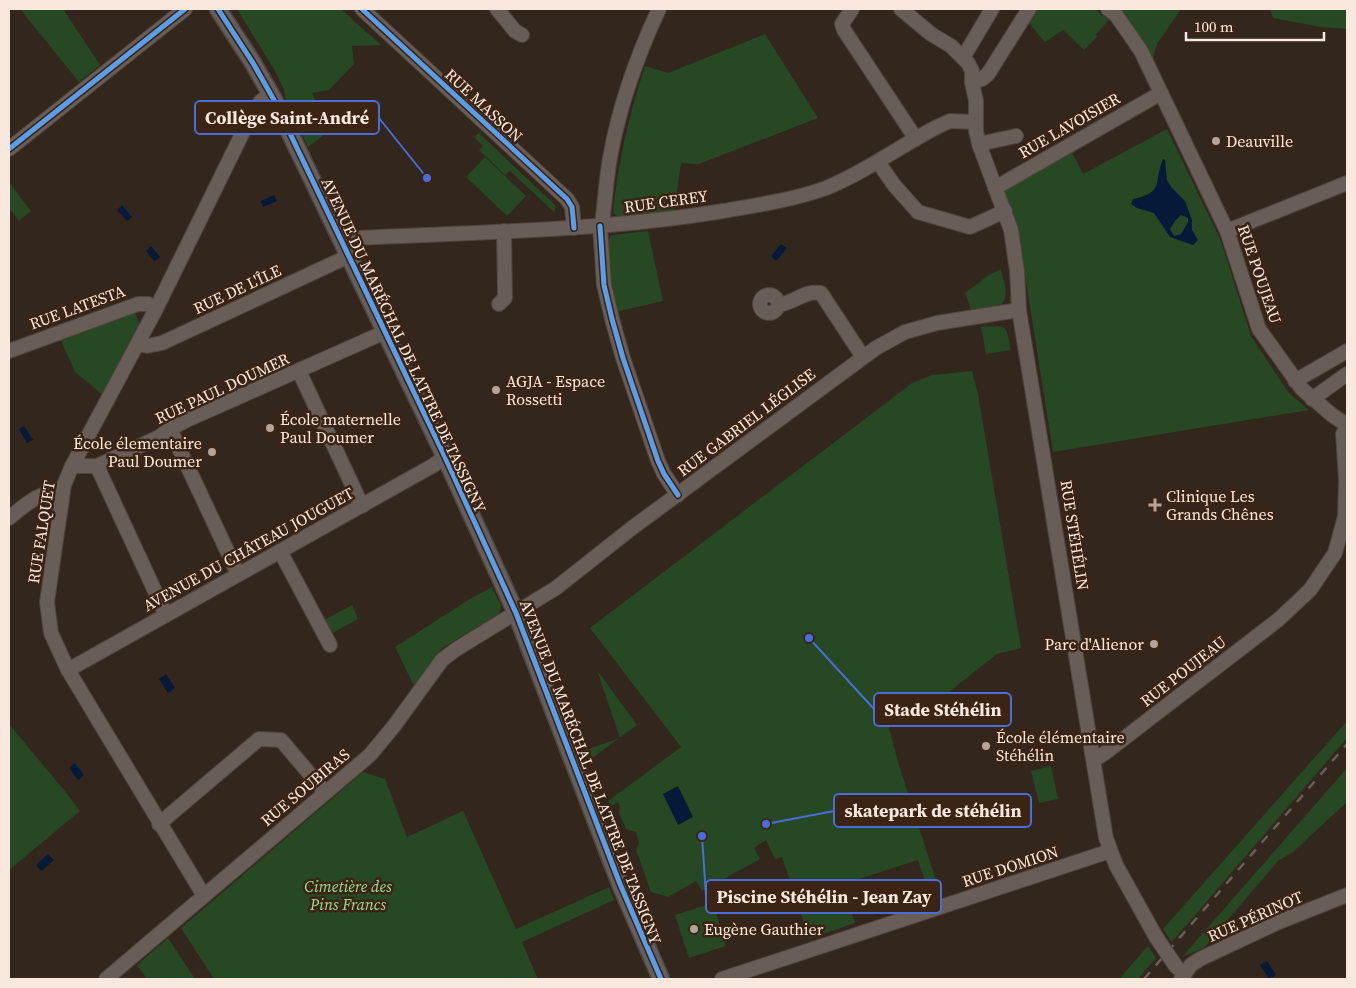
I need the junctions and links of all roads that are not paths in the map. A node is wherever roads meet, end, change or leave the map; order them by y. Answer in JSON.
{"nodes":[{"id":1,"x":184,"y":9,"type":"edge"},
{"id":2,"x":218,"y":9,"type":"edge"},
{"id":3,"x":362,"y":9,"type":"edge"},
{"id":4,"x":497,"y":9,"type":"edge"},
{"id":5,"x":660,"y":9,"type":"edge"},
{"id":6,"x":852,"y":9,"type":"edge"},
{"id":7,"x":901,"y":9,"type":"edge"},
{"id":8,"x":992,"y":9,"type":"edge"},
{"id":9,"x":1029,"y":9,"type":"edge"},
{"id":10,"x":1108,"y":9,"type":"edge"},
{"id":11,"x":931,"y":34,"type":"junction"},
{"id":12,"x":522,"y":35,"type":"dead end"},
{"id":13,"x":962,"y":55,"type":"junction"},
{"id":14,"x":972,"y":82,"type":"junction"},
{"id":15,"x":1161,"y":93,"type":"junction"},
{"id":16,"x":270,"y":94,"type":"junction"},
{"id":17,"x":976,"y":122,"type":"junction"},
{"id":18,"x":1016,"y":136,"type":"dead end"},
{"id":19,"x":916,"y":139,"type":"junction"},
{"id":20,"x":979,"y":144,"type":"junction"},
{"id":21,"x":9,"y":149,"type":"edge"},
{"id":22,"x":878,"y":162,"type":"junction"},
{"id":23,"x":1347,"y":183,"type":"edge"},
{"id":24,"x":995,"y":188,"type":"junction"},
{"id":25,"x":1004,"y":211,"type":"junction"},
{"id":26,"x":600,"y":226,"type":"junction"},
{"id":27,"x":574,"y":228,"type":"junction"},
{"id":28,"x":504,"y":231,"type":"junction"},
{"id":29,"x":1227,"y":231,"type":"junction"},
{"id":30,"x":346,"y":250,"type":"junction"},
{"id":31,"x":499,"y":304,"type":"dead end"},
{"id":32,"x":778,"y":304,"type":"dead end"},
{"id":33,"x":156,"y":308,"type":"junction"},
{"id":34,"x":1019,"y":310,"type":"junction"},
{"id":35,"x":385,"y":332,"type":"junction"},
{"id":36,"x":138,"y":344,"type":"junction"},
{"id":37,"x":9,"y":351,"type":"edge"},
{"id":38,"x":1347,"y":351,"type":"edge"},
{"id":39,"x":863,"y":357,"type":"junction"},
{"id":40,"x":299,"y":370,"type":"junction"},
{"id":41,"x":1347,"y":374,"type":"edge"},
{"id":42,"x":1295,"y":381,"type":"junction"},
{"id":43,"x":1312,"y":400,"type":"junction"},
{"id":44,"x":1347,"y":425,"type":"edge"},
{"id":45,"x":170,"y":429,"type":"junction"},
{"id":46,"x":445,"y":457,"type":"junction"},
{"id":47,"x":72,"y":466,"type":"junction"},
{"id":48,"x":97,"y":466,"type":"junction"},
{"id":49,"x":63,"y":491,"type":"junction"},
{"id":50,"x":678,"y":495,"type":"junction"},
{"id":51,"x":362,"y":506,"type":"junction"},
{"id":52,"x":9,"y":518,"type":"edge"},
{"id":53,"x":280,"y":551,"type":"junction"},
{"id":54,"x":238,"y":574,"type":"junction"},
{"id":55,"x":516,"y":613,"type":"junction"},
{"id":56,"x":166,"y":615,"type":"junction"},
{"id":57,"x":330,"y":645,"type":"dead end"},
{"id":58,"x":68,"y":670,"type":"junction"},
{"id":59,"x":1094,"y":760,"type":"junction"},
{"id":60,"x":325,"y":792,"type":"junction"},
{"id":61,"x":160,"y":824,"type":"junction"},
{"id":62,"x":1110,"y":851,"type":"junction"},
{"id":63,"x":1347,"y":895,"type":"edge"},
{"id":64,"x":204,"y":896,"type":"junction"},
{"id":65,"x":1181,"y":976,"type":"edge"},
{"id":66,"x":106,"y":979,"type":"edge"},
{"id":67,"x":661,"y":979,"type":"edge"},
{"id":68,"x":722,"y":979,"type":"edge"}],
"edges":[{"from":1,"to":21,"type":"street"},
{"from":2,"to":16,"type":"main road","name":"AVENUE DU MARÉCHAL DE LATTRE DE TASSIGNY"},
{"from":3,"to":27,"type":"street","name":"RUE MASSON"},
{"from":4,"to":12,"type":"street"},
{"from":5,"to":26,"type":"street"},
{"from":6,"to":19,"type":"street"},
{"from":7,"to":11,"type":"street"},
{"from":8,"to":13,"type":"street"},
{"from":9,"to":14,"type":"street"},
{"from":10,"to":15,"type":"street","name":"RUE POUJEAU"},
{"from":11,"to":13,"type":"street"},
{"from":11,"to":14,"type":"street"},
{"from":13,"to":14,"type":"street","name":"RUE STÉHÉLIN"},
{"from":14,"to":17,"type":"street","name":"RUE STÉHÉLIN"},
{"from":15,"to":24,"type":"street","name":"RUE LAVOISIER"},
{"from":15,"to":29,"type":"street","name":"RUE POUJEAU"},
{"from":16,"to":30,"type":"main road","name":"AVENUE DU MARÉCHAL DE LATTRE DE TASSIGNY"},
{"from":16,"to":33,"type":"street","name":"RUE FALQUET"},
{"from":17,"to":19,"type":"street","name":"RUE CEREY"},
{"from":17,"to":20,"type":"street","name":"RUE STÉHÉLIN"},
{"from":18,"to":20,"type":"street"},
{"from":19,"to":22,"type":"street","name":"RUE CEREY"},
{"from":20,"to":24,"type":"street","name":"RUE STÉHÉLIN"},
{"from":22,"to":25,"type":"street"},
{"from":22,"to":26,"type":"street","name":"RUE CEREY"},
{"from":23,"to":29,"type":"street"},
{"from":24,"to":25,"type":"street","name":"RUE STÉHÉLIN"},
{"from":25,"to":34,"type":"street","name":"RUE STÉHÉLIN"},
{"from":26,"to":27,"type":"street","name":"RUE CEREY"},
{"from":26,"to":50,"type":"street"},
{"from":27,"to":28,"type":"street","name":"RUE CEREY"},
{"from":28,"to":30,"type":"street","name":"RUE CEREY"},
{"from":28,"to":31,"type":"street"},
{"from":29,"to":42,"type":"street","name":"RUE POUJEAU"},
{"from":30,"to":35,"type":"main road","name":"AVENUE DU MARÉCHAL DE LATTRE DE TASSIGNY"},
{"from":30,"to":36,"type":"street","name":"RUE DE L'ÎLE"},
{"from":32,"to":39,"type":"street"},
{"from":33,"to":36,"type":"street","name":"RUE FALQUET"},
{"from":33,"to":37,"type":"street","name":"RUE LATESTA"},
{"from":34,"to":39,"type":"street","name":"RUE GABRIEL LÉGLISE"},
{"from":34,"to":59,"type":"street","name":"RUE STÉHÉLIN"},
{"from":35,"to":40,"type":"street","name":"RUE PAUL DOUMER"},
{"from":35,"to":46,"type":"main road","name":"AVENUE DU MARÉCHAL DE LATTRE DE TASSIGNY"},
{"from":36,"to":47,"type":"street","name":"RUE FALQUET"},
{"from":38,"to":42,"type":"street"},
{"from":39,"to":50,"type":"street","name":"RUE GABRIEL LÉGLISE"},
{"from":40,"to":45,"type":"street","name":"RUE PAUL DOUMER"},
{"from":40,"to":51,"type":"street"},
{"from":41,"to":43,"type":"street"},
{"from":42,"to":43,"type":"street","name":"RUE POUJEAU"},
{"from":43,"to":44,"type":"street","name":"RUE POUJEAU"},
{"from":44,"to":59,"type":"street","name":"RUE POUJEAU"},
{"from":45,"to":48,"type":"street","name":"RUE PAUL DOUMER"},
{"from":45,"to":54,"type":"street"},
{"from":46,"to":51,"type":"street","name":"AVENUE DU CHÂTEAU JOUGUET"},
{"from":46,"to":55,"type":"main road","name":"AVENUE DU MARÉCHAL DE LATTRE DE TASSIGNY"},
{"from":47,"to":48,"type":"street","name":"RUE PAUL DOUMER"},
{"from":47,"to":49,"type":"street","name":"RUE FALQUET"},
{"from":48,"to":56,"type":"street"},
{"from":49,"to":52,"type":"street"},
{"from":49,"to":58,"type":"street","name":"RUE FALQUET"},
{"from":50,"to":55,"type":"street","name":"RUE GABRIEL LÉGLISE"},
{"from":51,"to":53,"type":"street","name":"AVENUE DU CHÂTEAU JOUGUET"},
{"from":53,"to":54,"type":"street","name":"AVENUE DU CHÂTEAU JOUGUET"},
{"from":53,"to":57,"type":"street"},
{"from":54,"to":56,"type":"street","name":"AVENUE DU CHÂTEAU JOUGUET"},
{"from":55,"to":60,"type":"street","name":"RUE SOUBIRAS"},
{"from":55,"to":67,"type":"main road","name":"AVENUE DU MARÉCHAL DE LATTRE DE TASSIGNY"},
{"from":56,"to":58,"type":"street","name":"AVENUE DU CHÂTEAU JOUGUET"},
{"from":58,"to":61,"type":"street","name":"RUE FALQUET"},
{"from":59,"to":62,"type":"street","name":"RUE STÉHÉLIN"},
{"from":60,"to":61,"type":"street"},
{"from":60,"to":64,"type":"street","name":"RUE SOUBIRAS"},
{"from":61,"to":64,"type":"street","name":"RUE FALQUET"},
{"from":62,"to":65,"type":"street","name":"RUE STÉHÉLIN","bridge":true},
{"from":62,"to":68,"type":"street","name":"RUE DOMION"},
{"from":63,"to":65,"type":"street","name":"RUE PÉRINOT"},
{"from":64,"to":66,"type":"street","name":"RUE SOUBIRAS"}]}
